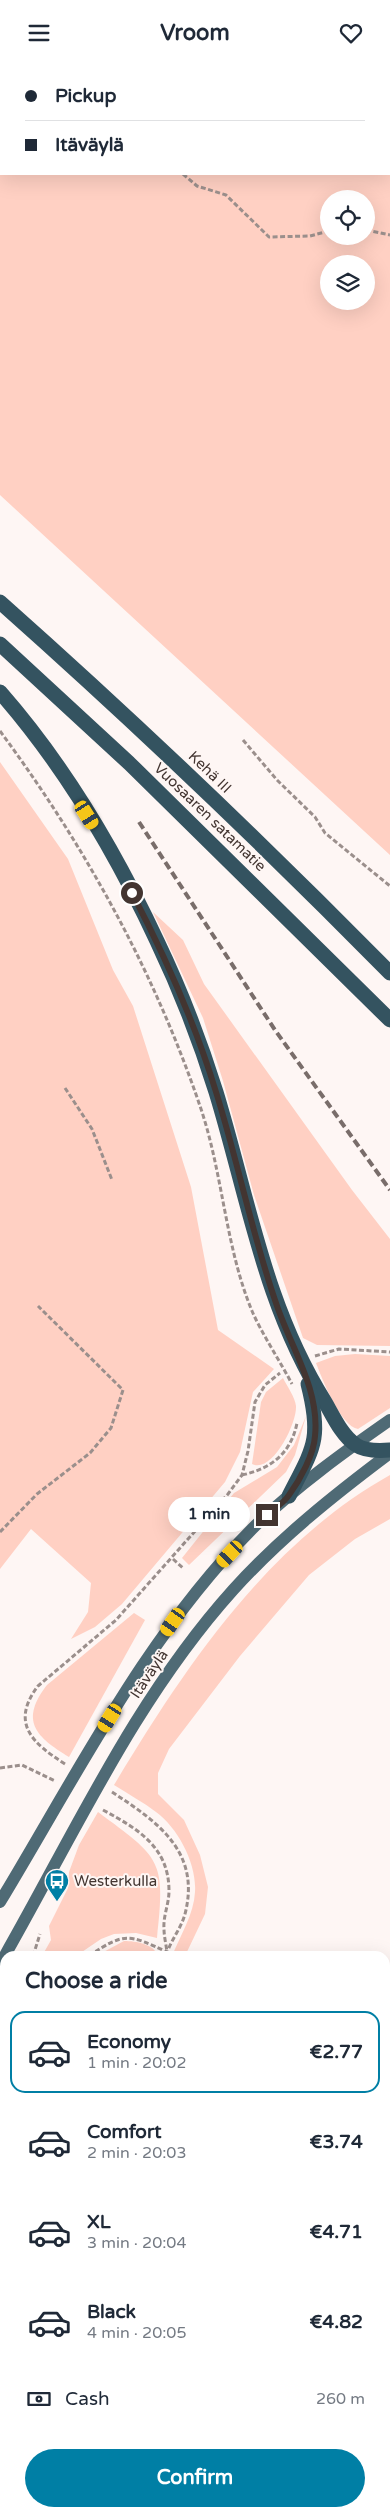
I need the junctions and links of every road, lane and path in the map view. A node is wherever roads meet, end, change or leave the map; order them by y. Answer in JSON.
{"nodes":[{"id":1,"x":184,"y":175,"type":"edge"},
{"id":2,"x":375,"y":232,"type":"edge"},
{"id":3,"x":320,"y":233,"type":"edge"},
{"id":4,"x":390,"y":235,"type":"edge"},
{"id":5,"x":0,"y":602,"type":"edge"},
{"id":6,"x":0,"y":644,"type":"edge"},
{"id":7,"x":0,"y":692,"type":"edge"},
{"id":8,"x":0,"y":731,"type":"edge"},
{"id":9,"x":243,"y":740,"type":"dead end"},
{"id":10,"x":390,"y":886,"type":"edge"},
{"id":11,"x":390,"y":973,"type":"edge"},
{"id":12,"x":390,"y":1020,"type":"edge"},
{"id":13,"x":65,"y":1088,"type":"dead end"},
{"id":14,"x":112,"y":1180,"type":"dead end"},
{"id":15,"x":38,"y":1306,"type":"dead end"},
{"id":16,"x":390,"y":1352,"type":"edge"},
{"id":17,"x":308,"y":1363,"type":"junction"},
{"id":18,"x":280,"y":1373,"type":"dead end"},
{"id":19,"x":296,"y":1392,"type":"dead end"},
{"id":20,"x":299,"y":1415,"type":"dead end"},
{"id":21,"x":390,"y":1420,"type":"edge"},
{"id":22,"x":355,"y":1444,"type":"junction"},
{"id":23,"x":390,"y":1452,"type":"edge"},
{"id":24,"x":242,"y":1475,"type":"junction"},
{"id":25,"x":289,"y":1496,"type":"junction"},
{"id":26,"x":0,"y":1532,"type":"edge"},
{"id":27,"x":173,"y":1559,"type":"junction"},
{"id":28,"x":183,"y":1569,"type":"dead end"},
{"id":29,"x":66,"y":1764,"type":"dead end"},
{"id":30,"x":0,"y":1768,"type":"edge"},
{"id":31,"x":57,"y":1782,"type":"dead end"},
{"id":32,"x":112,"y":1792,"type":"dead end"},
{"id":33,"x":103,"y":1810,"type":"dead end"},
{"id":34,"x":0,"y":1902,"type":"edge"},
{"id":35,"x":40,"y":1934,"type":"dead end"},
{"id":36,"x":7,"y":1951,"type":"edge"},
{"id":37,"x":35,"y":1951,"type":"edge"},
{"id":38,"x":97,"y":1951,"type":"edge"},
{"id":39,"x":162,"y":1951,"type":"edge"},
{"id":40,"x":167,"y":1951,"type":"edge"},
{"id":41,"x":168,"y":1951,"type":"edge"}],
"edges":[{"from":1,"to":3,"type":"path"},
{"from":2,"to":4,"type":"path"},
{"from":5,"to":11,"type":"highway","name":"Kehä III"},
{"from":6,"to":12,"type":"highway","name":"Vuosaaren satamatie"},
{"from":7,"to":17,"type":"highway"},
{"from":8,"to":19,"type":"path"},
{"from":9,"to":10,"type":"path"},
{"from":13,"to":14,"type":"path"},
{"from":15,"to":26,"type":"path"},
{"from":16,"to":17,"type":"path"},
{"from":17,"to":22,"type":"highway"},
{"from":17,"to":25,"type":"highway"},
{"from":18,"to":24,"type":"path"},
{"from":20,"to":24,"type":"path"},
{"from":21,"to":22,"type":"main road","name":"Itäväylä"},
{"from":22,"to":23,"type":"highway"},
{"from":22,"to":25,"type":"main road","name":"Itäväylä"},
{"from":23,"to":36,"type":"main road","name":"Itäväylä"},
{"from":24,"to":27,"type":"path"},
{"from":25,"to":34,"type":"main road","name":"Itäväylä"},
{"from":27,"to":28,"type":"path"},
{"from":27,"to":29,"type":"path"},
{"from":30,"to":31,"type":"path"},
{"from":32,"to":41,"type":"path"},
{"from":33,"to":40,"type":"path"},
{"from":35,"to":37,"type":"path"},
{"from":38,"to":39,"type":"path"}]}
